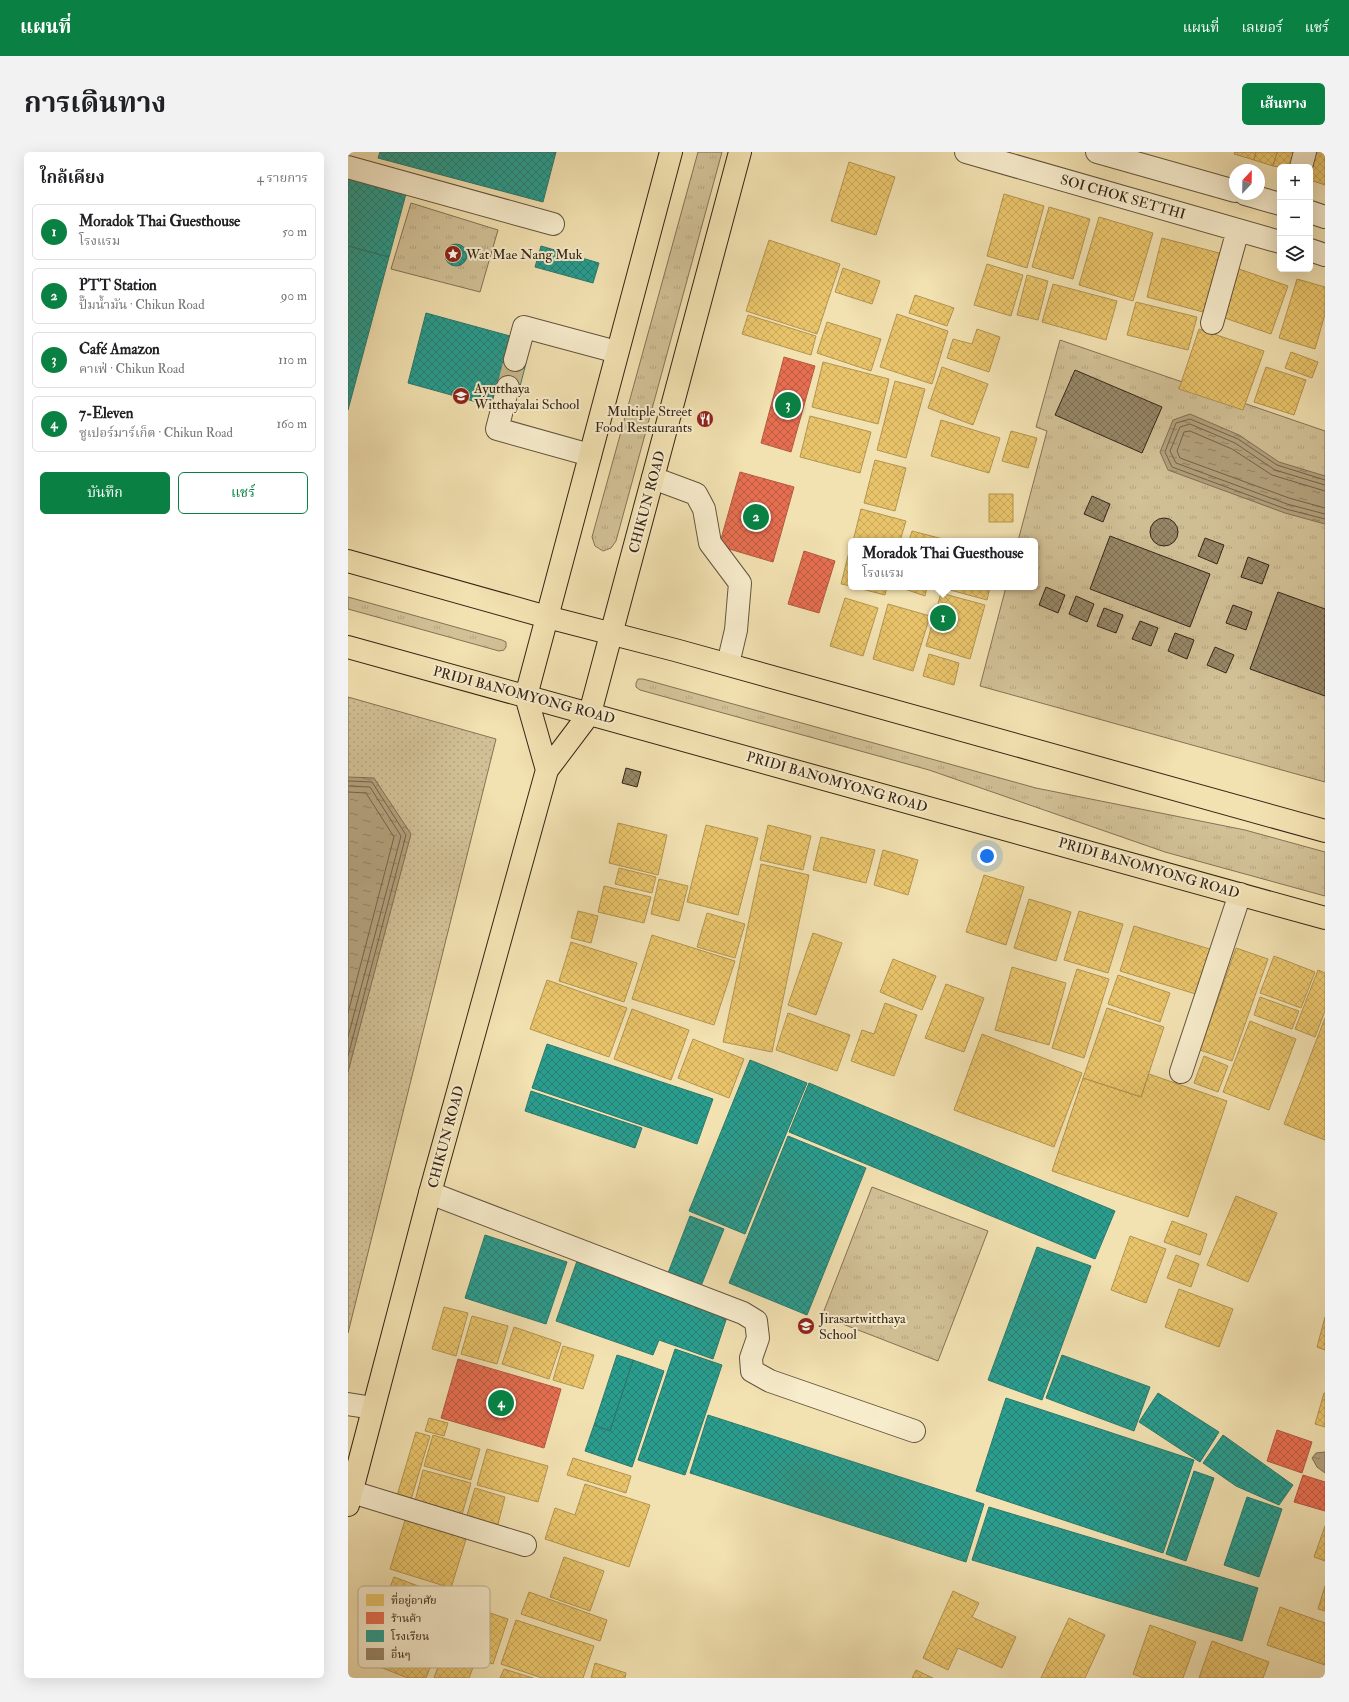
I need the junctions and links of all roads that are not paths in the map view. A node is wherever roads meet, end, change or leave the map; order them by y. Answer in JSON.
{"nodes":[{"id":1,"x":671,"y":152,"type":"edge"},
{"id":2,"x":740,"y":152,"type":"edge"},
{"id":3,"x":966,"y":152,"type":"edge"},
{"id":4,"x":1097,"y":152,"type":"edge"},
{"id":5,"x":1305,"y":152,"type":"edge"},
{"id":6,"x":1302,"y":164,"type":"edge"},
{"id":7,"x":348,"y":166,"type":"edge"},
{"id":8,"x":1229,"y":189,"type":"edge"},
{"id":9,"x":1265,"y":200,"type":"edge"},
{"id":10,"x":1277,"y":203,"type":"edge"},
{"id":11,"x":1313,"y":213,"type":"edge"},
{"id":12,"x":1325,"y":217,"type":"edge"},
{"id":13,"x":553,"y":224,"type":"dead end"},
{"id":14,"x":1238,"y":230,"type":"junction"},
{"id":15,"x":1277,"y":241,"type":"edge"},
{"id":16,"x":1313,"y":251,"type":"edge"},
{"id":17,"x":1325,"y":255,"type":"edge"},
{"id":18,"x":1212,"y":323,"type":"dead end"},
{"id":19,"x":617,"y":352,"type":"junction"},
{"id":20,"x":515,"y":360,"type":"tunnel mouth"},
{"id":21,"x":508,"y":387,"type":"tunnel mouth"},
{"id":22,"x":590,"y":455,"type":"junction"},
{"id":23,"x":653,"y":478,"type":"junction"},
{"id":24,"x":348,"y":561,"type":"edge"},
{"id":25,"x":547,"y":616,"type":"junction"},
{"id":26,"x":612,"y":632,"type":"junction"},
{"id":27,"x":348,"y":647,"type":"edge"},
{"id":28,"x":728,"y":664,"type":"junction"},
{"id":29,"x":526,"y":696,"type":"junction"},
{"id":30,"x":590,"y":713,"type":"junction"},
{"id":31,"x":547,"y":770,"type":"junction"},
{"id":32,"x":1325,"y":832,"type":"edge"},
{"id":33,"x":1240,"y":894,"type":"junction"},
{"id":34,"x":1325,"y":918,"type":"edge"},
{"id":35,"x":1181,"y":1072,"type":"dead end"},
{"id":36,"x":430,"y":1193,"type":"junction"},
{"id":37,"x":348,"y":1404,"type":"edge"},
{"id":38,"x":374,"y":1408,"type":"junction"},
{"id":39,"x":914,"y":1431,"type":"dead end"},
{"id":40,"x":350,"y":1499,"type":"edge"},
{"id":41,"x":525,"y":1545,"type":"dead end"}],
"edges":[{"from":1,"to":19,"type":"main road"},
{"from":2,"to":23,"type":"main road","name":"CHIKUN ROAD"},
{"from":3,"to":14,"type":"street","name":"SOI CHOK SETTHI"},
{"from":4,"to":8,"type":"street"},
{"from":5,"to":6,"type":"street"},
{"from":7,"to":13,"type":"street"},
{"from":9,"to":10,"type":"street"},
{"from":11,"to":12,"type":"street"},
{"from":14,"to":15,"type":"street","name":"SOI CHOK SETTHI"},
{"from":14,"to":18,"type":"street"},
{"from":16,"to":17,"type":"street"},
{"from":19,"to":20,"type":"street"},
{"from":19,"to":22,"type":"main road"},
{"from":21,"to":22,"type":"street"},
{"from":22,"to":25,"type":"main road"},
{"from":23,"to":26,"type":"main road","name":"CHIKUN ROAD"},
{"from":23,"to":28,"type":"street"},
{"from":24,"to":25,"type":"main road"},
{"from":25,"to":26,"type":"main road"},
{"from":25,"to":29,"type":"main road"},
{"from":26,"to":28,"type":"main road"},
{"from":26,"to":30,"type":"main road","name":"CHIKUN ROAD"},
{"from":27,"to":29,"type":"main road","name":"PRIDI BANOMYONG ROAD"},
{"from":28,"to":32,"type":"main road"},
{"from":29,"to":30,"type":"main road","name":"PRIDI BANOMYONG ROAD"},
{"from":29,"to":31,"type":"main road"},
{"from":30,"to":31,"type":"main road","name":"CHIKUN ROAD"},
{"from":30,"to":33,"type":"main road","name":"PRIDI BANOMYONG ROAD"},
{"from":31,"to":36,"type":"main road","name":"CHIKUN ROAD"},
{"from":33,"to":34,"type":"main road","name":"PRIDI BANOMYONG ROAD"},
{"from":33,"to":35,"type":"street"},
{"from":36,"to":38,"type":"main road","name":"CHIKUN ROAD"},
{"from":36,"to":39,"type":"street"},
{"from":37,"to":38,"type":"street"},
{"from":38,"to":40,"type":"main road","name":"CHIKUN ROAD"},
{"from":40,"to":41,"type":"street"}]}
